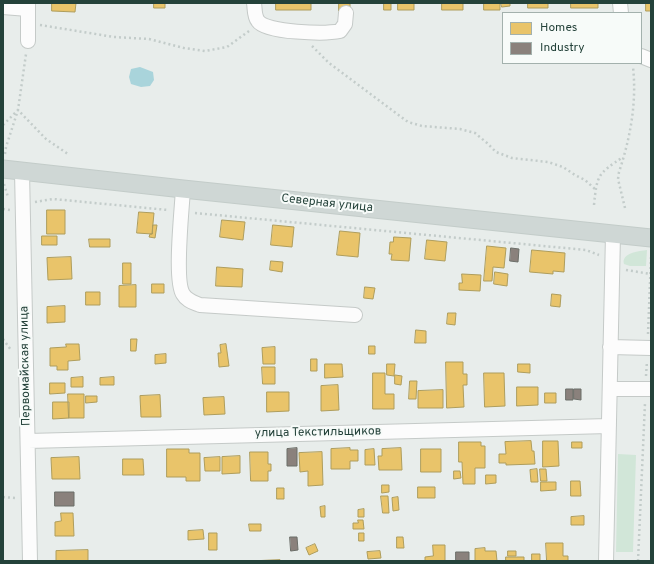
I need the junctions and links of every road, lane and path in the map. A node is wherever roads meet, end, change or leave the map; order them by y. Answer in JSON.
{"nodes":[{"id":1,"x":254,"y":4,"type":"edge"},
{"id":2,"x":28,"y":6,"type":"edge"},
{"id":3,"x":3,"y":7,"type":"edge"},
{"id":4,"x":346,"y":13,"type":"dead end"},
{"id":5,"x":258,"y":22,"type":"junction"},
{"id":6,"x":28,"y":23,"type":"junction"},
{"id":7,"x":299,"y":32,"type":"junction"},
{"id":8,"x":28,"y":41,"type":"joint"},
{"id":9,"x":632,"y":64,"type":"edge"},
{"id":10,"x":18,"y":110,"type":"junction"},
{"id":11,"x":3,"y":125,"type":"edge"},
{"id":12,"x":6,"y":147,"type":"dead end"},
{"id":13,"x":68,"y":154,"type":"dead end"},
{"id":14,"x":624,"y":157,"type":"junction"},
{"id":15,"x":3,"y":169,"type":"edge"},
{"id":16,"x":22,"y":171,"type":"junction"},
{"id":17,"x":183,"y":189,"type":"junction"},
{"id":18,"x":595,"y":189,"type":"junction"},
{"id":19,"x":35,"y":202,"type":"dead end"},
{"id":20,"x":594,"y":205,"type":"dead end"},
{"id":21,"x":625,"y":208,"type":"dead end"},
{"id":22,"x":182,"y":212,"type":"junction"},
{"id":23,"x":613,"y":234,"type":"junction"},
{"id":24,"x":651,"y":238,"type":"edge"},
{"id":25,"x":651,"y":257,"type":"edge"},
{"id":26,"x":612,"y":264,"type":"junction"},
{"id":27,"x":651,"y":274,"type":"edge"},
{"id":28,"x":650,"y":305,"type":"edge"},
{"id":29,"x":355,"y":315,"type":"dead end"},
{"id":30,"x":610,"y":347,"type":"junction"},
{"id":31,"x":649,"y":348,"type":"edge"},
{"id":32,"x":610,"y":389,"type":"junction"},
{"id":33,"x":648,"y":389,"type":"edge"},
{"id":34,"x":609,"y":426,"type":"junction"},
{"id":35,"x":28,"y":440,"type":"junction"},
{"id":36,"x":3,"y":497,"type":"edge"},
{"id":37,"x":19,"y":498,"type":"dead end"},
{"id":38,"x":30,"y":561,"type":"edge"},
{"id":39,"x":606,"y":561,"type":"edge"},
{"id":40,"x":638,"y":561,"type":"edge"}],
"edges":[{"from":1,"to":5,"type":"street"},
{"from":2,"to":3,"type":"street"},
{"from":2,"to":6,"type":"street"},
{"from":4,"to":7,"type":"street"},
{"from":5,"to":6,"type":"path"},
{"from":5,"to":7,"type":"street"},
{"from":6,"to":8,"type":"street"},
{"from":7,"to":18,"type":"path"},
{"from":8,"to":10,"type":"path"},
{"from":9,"to":14,"type":"path"},
{"from":10,"to":11,"type":"path"},
{"from":10,"to":12,"type":"path"},
{"from":10,"to":13,"type":"path"},
{"from":14,"to":18,"type":"path"},
{"from":14,"to":21,"type":"path"},
{"from":15,"to":16,"type":"main road","name":"Северная улица"},
{"from":16,"to":17,"type":"main road","name":"Северная улица"},
{"from":16,"to":35,"type":"street","name":"Первомайская улица"},
{"from":17,"to":22,"type":"street"},
{"from":17,"to":23,"type":"main road","name":"Северная улица"},
{"from":18,"to":20,"type":"path"},
{"from":19,"to":22,"type":"path"},
{"from":22,"to":26,"type":"path"},
{"from":22,"to":29,"type":"street"},
{"from":23,"to":24,"type":"main road","name":"Северная улица"},
{"from":23,"to":26,"type":"street"},
{"from":25,"to":27,"type":"path"},
{"from":26,"to":27,"type":"path"},
{"from":26,"to":30,"type":"street"},
{"from":27,"to":28,"type":"path"},
{"from":28,"to":31,"type":"path"},
{"from":30,"to":31,"type":"street"},
{"from":30,"to":32,"type":"street"},
{"from":31,"to":33,"type":"path"},
{"from":32,"to":33,"type":"street"},
{"from":32,"to":34,"type":"street"},
{"from":33,"to":40,"type":"path"},
{"from":34,"to":35,"type":"street","name":"улица Текстильщиков"},
{"from":34,"to":39,"type":"street"},
{"from":35,"to":38,"type":"street","name":"Первомайская улица"},
{"from":36,"to":37,"type":"path"}]}
